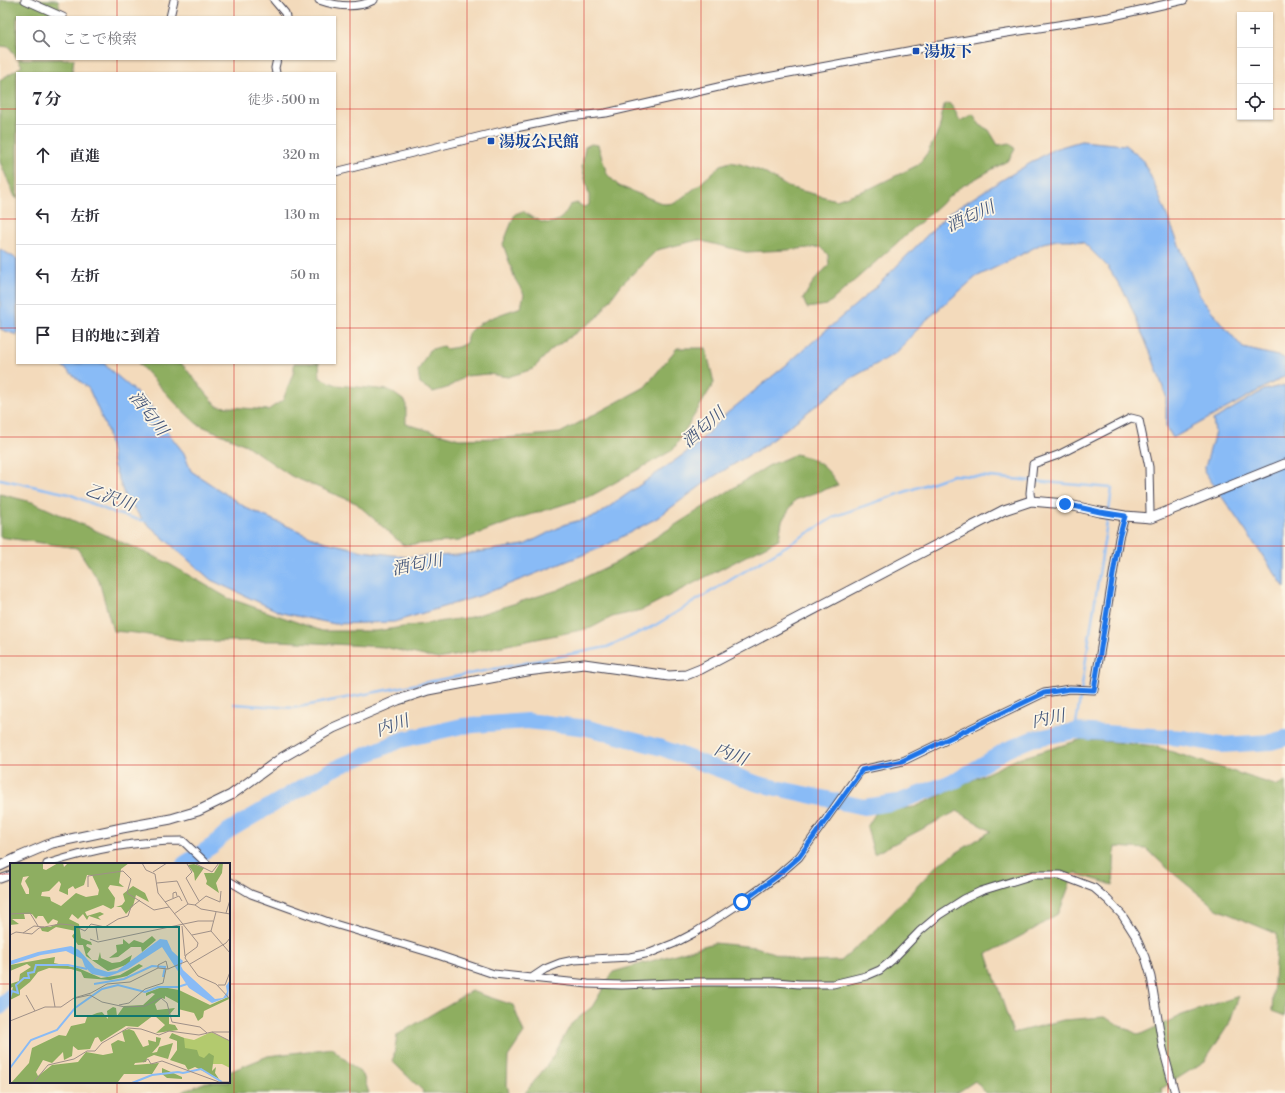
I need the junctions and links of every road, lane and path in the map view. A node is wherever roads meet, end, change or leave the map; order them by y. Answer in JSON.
{"nodes":[{"id":1,"x":24,"y":0,"type":"edge"},
{"id":2,"x":174,"y":0,"type":"edge"},
{"id":3,"x":274,"y":0,"type":"edge"},
{"id":4,"x":319,"y":0,"type":"edge"},
{"id":5,"x":374,"y":0,"type":"edge"},
{"id":6,"x":1184,"y":0,"type":"edge"},
{"id":7,"x":61,"y":16,"type":"edge"},
{"id":8,"x":170,"y":16,"type":"edge"},
{"id":9,"x":286,"y":16,"type":"edge"},
{"id":10,"x":277,"y":60,"type":"edge"},
{"id":11,"x":276,"y":72,"type":"edge"},
{"id":12,"x":336,"y":172,"type":"edge"},
{"id":13,"x":1285,"y":464,"type":"edge"},
{"id":14,"x":1031,"y":497,"type":"junction"},
{"id":15,"x":1125,"y":516,"type":"junction"},
{"id":16,"x":1150,"y":516,"type":"junction"},
{"id":17,"x":50,"y":863,"type":"edge"},
{"id":18,"x":206,"y":863,"type":"edge"},
{"id":19,"x":0,"y":866,"type":"edge"},
{"id":20,"x":10,"y":875,"type":"edge"},
{"id":21,"x":0,"y":879,"type":"edge"},
{"id":22,"x":230,"y":882,"type":"edge"},
{"id":23,"x":533,"y":977,"type":"junction"},
{"id":24,"x":1176,"y":1093,"type":"edge"}],
"edges":[{"from":1,"to":7,"type":"street"},
{"from":2,"to":8,"type":"street"},
{"from":3,"to":9,"type":"street"},
{"from":4,"to":5,"type":"street"},
{"from":6,"to":12,"type":"street"},
{"from":10,"to":11,"type":"street"},
{"from":13,"to":16,"type":"street"},
{"from":14,"to":15,"type":"street"},
{"from":14,"to":16,"type":"street"},
{"from":14,"to":19,"type":"street"},
{"from":15,"to":16,"type":"street"},
{"from":15,"to":23,"type":"street"},
{"from":17,"to":18,"type":"street"},
{"from":20,"to":21,"type":"street"},
{"from":22,"to":23,"type":"street"},
{"from":23,"to":24,"type":"street"}]}
